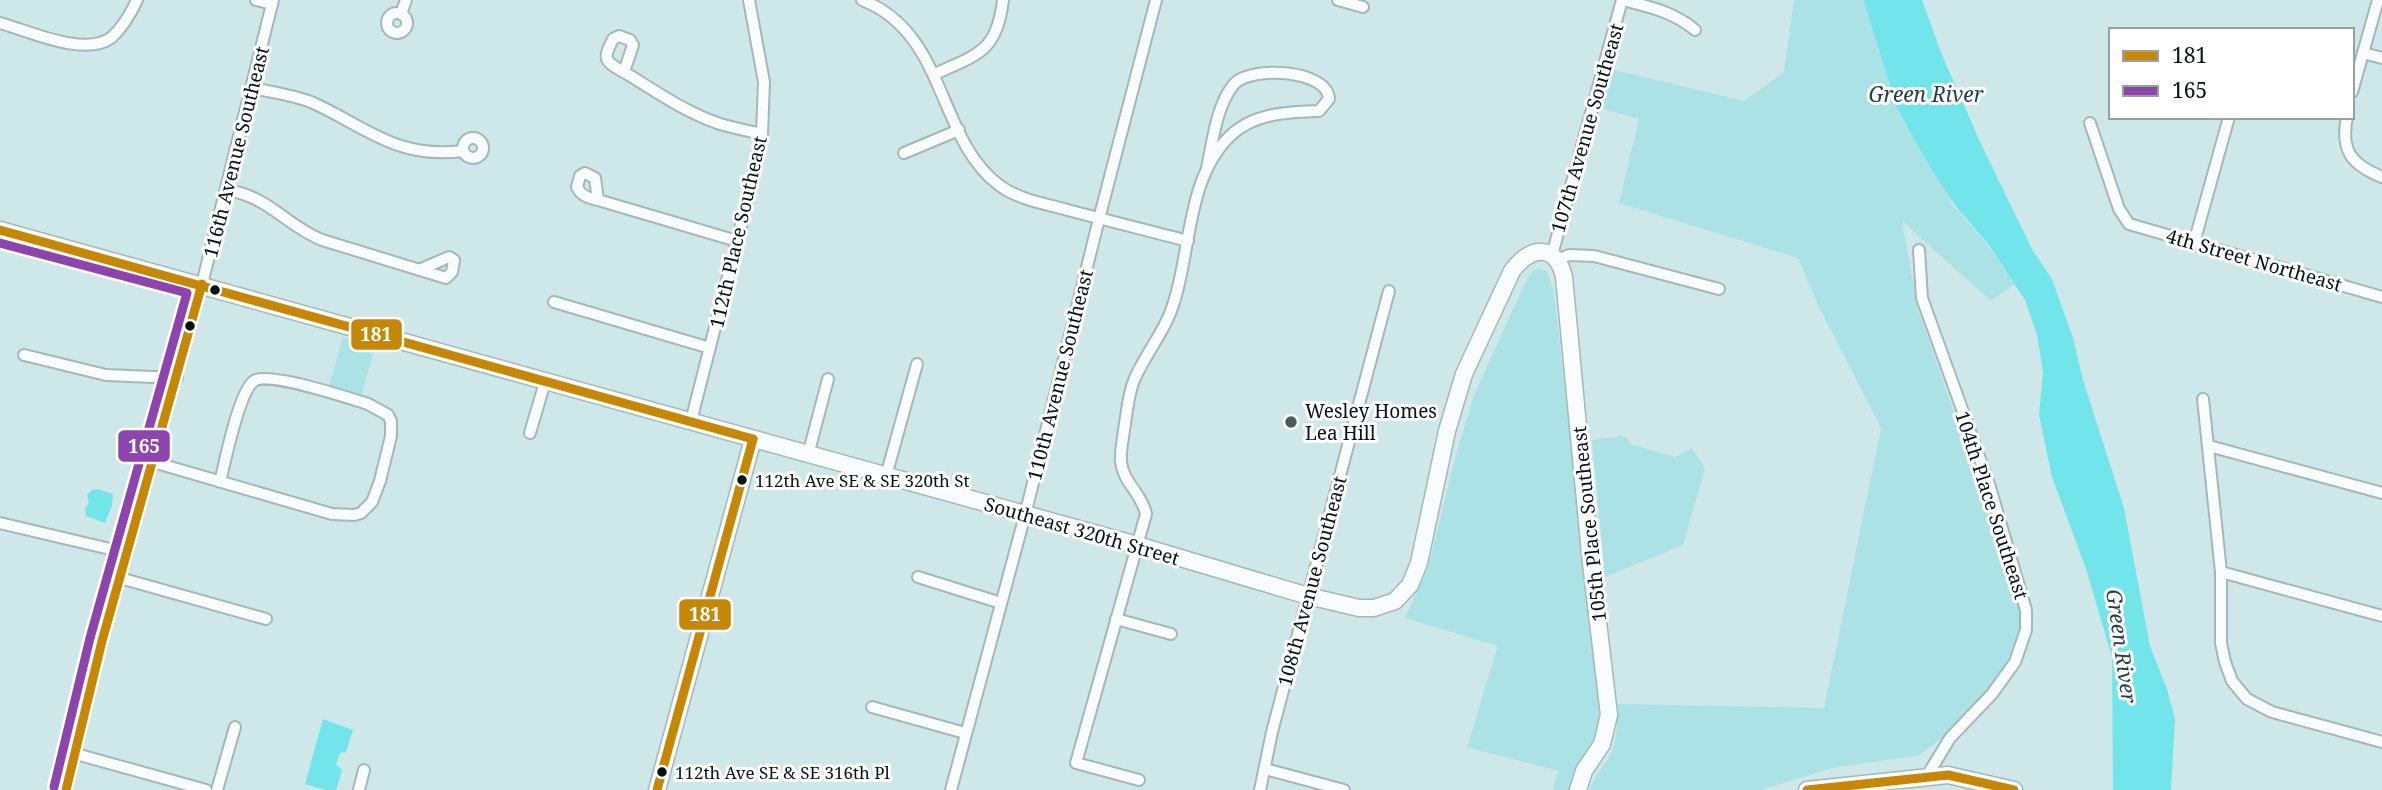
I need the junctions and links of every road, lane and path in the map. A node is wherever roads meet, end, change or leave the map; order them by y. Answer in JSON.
{"nodes":[{"id":1,"x":137,"y":0,"type":"edge"},
{"id":2,"x":256,"y":0,"type":"edge"},
{"id":3,"x":406,"y":0,"type":"edge"},
{"id":4,"x":749,"y":0,"type":"edge"},
{"id":5,"x":862,"y":0,"type":"edge"},
{"id":6,"x":1003,"y":0,"type":"edge"},
{"id":7,"x":1156,"y":0,"type":"edge"},
{"id":8,"x":1338,"y":0,"type":"edge"},
{"id":9,"x":1623,"y":0,"type":"edge"},
{"id":10,"x":2378,"y":0,"type":"edge"},
{"id":11,"x":273,"y":2,"type":"edge"},
{"id":12,"x":1363,"y":7,"type":"dead end"},
{"id":13,"x":401,"y":14,"type":"dead end"},
{"id":14,"x":0,"y":23,"type":"edge"},
{"id":15,"x":1695,"y":30,"type":"dead end"},
{"id":16,"x":2363,"y":53,"type":"junction"},
{"id":17,"x":2382,"y":58,"type":"edge"},
{"id":18,"x":624,"y":72,"type":"dead end"},
{"id":19,"x":935,"y":74,"type":"junction"},
{"id":20,"x":2354,"y":85,"type":"edge"},
{"id":21,"x":252,"y":88,"type":"junction"},
{"id":22,"x":2228,"y":119,"type":"edge"},
{"id":23,"x":2347,"y":119,"type":"edge"},
{"id":24,"x":2090,"y":123,"type":"dead end"},
{"id":25,"x":958,"y":130,"type":"junction"},
{"id":26,"x":762,"y":134,"type":"junction"},
{"id":27,"x":463,"y":151,"type":"dead end"},
{"id":28,"x":904,"y":153,"type":"dead end"},
{"id":29,"x":1207,"y":168,"type":"junction"},
{"id":30,"x":2382,"y":177,"type":"edge"},
{"id":31,"x":227,"y":190,"type":"junction"},
{"id":32,"x":598,"y":200,"type":"dead end"},
{"id":33,"x":1099,"y":219,"type":"junction"},
{"id":34,"x":0,"y":230,"type":"edge"},
{"id":35,"x":737,"y":241,"type":"junction"},
{"id":36,"x":1188,"y":241,"type":"junction"},
{"id":37,"x":2194,"y":243,"type":"junction"},
{"id":38,"x":1919,"y":250,"type":"dead end"},
{"id":39,"x":1554,"y":258,"type":"junction"},
{"id":40,"x":419,"y":270,"type":"dead end"},
{"id":41,"x":202,"y":284,"type":"junction"},
{"id":42,"x":1719,"y":289,"type":"dead end"},
{"id":43,"x":1388,"y":292,"type":"dead end"},
{"id":44,"x":2382,"y":297,"type":"edge"},
{"id":45,"x":554,"y":302,"type":"dead end"},
{"id":46,"x":710,"y":348,"type":"junction"},
{"id":47,"x":24,"y":355,"type":"dead end"},
{"id":48,"x":916,"y":364,"type":"dead end"},
{"id":49,"x":177,"y":378,"type":"junction"},
{"id":50,"x":828,"y":379,"type":"dead end"},
{"id":51,"x":545,"y":382,"type":"junction"},
{"id":52,"x":2203,"y":399,"type":"dead end"},
{"id":53,"x":691,"y":421,"type":"junction"},
{"id":54,"x":530,"y":433,"type":"dead end"},
{"id":55,"x":753,"y":439,"type":"junction"},
{"id":56,"x":2209,"y":446,"type":"junction"},
{"id":57,"x":808,"y":454,"type":"junction"},
{"id":58,"x":153,"y":462,"type":"junction"},
{"id":59,"x":886,"y":476,"type":"junction"},
{"id":60,"x":220,"y":482,"type":"junction"},
{"id":61,"x":2382,"y":493,"type":"edge"},
{"id":62,"x":1025,"y":515,"type":"junction"},
{"id":63,"x":0,"y":523,"type":"edge"},
{"id":64,"x":1137,"y":545,"type":"junction"},
{"id":65,"x":127,"y":553,"type":"junction"},
{"id":66,"x":2221,"y":572,"type":"junction"},
{"id":67,"x":918,"y":577,"type":"dead end"},
{"id":68,"x":120,"y":578,"type":"junction"},
{"id":69,"x":1308,"y":596,"type":"junction"},
{"id":70,"x":1001,"y":603,"type":"junction"},
{"id":71,"x":2382,"y":616,"type":"edge"},
{"id":72,"x":266,"y":619,"type":"dead end"},
{"id":73,"x":1116,"y":619,"type":"junction"},
{"id":74,"x":1171,"y":634,"type":"dead end"},
{"id":75,"x":872,"y":707,"type":"dead end"},
{"id":76,"x":235,"y":727,"type":"dead end"},
{"id":77,"x":965,"y":733,"type":"junction"},
{"id":78,"x":2382,"y":742,"type":"edge"},
{"id":79,"x":76,"y":754,"type":"junction"},
{"id":80,"x":1265,"y":769,"type":"junction"},
{"id":81,"x":364,"y":770,"type":"dead end"},
{"id":82,"x":1139,"y":780,"type":"dead end"},
{"id":83,"x":1927,"y":783,"type":"edge"},
{"id":84,"x":66,"y":790,"type":"edge"},
{"id":85,"x":206,"y":790,"type":"edge"},
{"id":86,"x":217,"y":790,"type":"edge"},
{"id":87,"x":359,"y":790,"type":"edge"},
{"id":88,"x":657,"y":790,"type":"edge"},
{"id":89,"x":951,"y":790,"type":"edge"},
{"id":90,"x":1260,"y":790,"type":"edge"},
{"id":91,"x":1344,"y":790,"type":"edge"},
{"id":92,"x":1578,"y":790,"type":"edge"},
{"id":93,"x":1807,"y":790,"type":"edge"},
{"id":94,"x":2014,"y":790,"type":"edge"}],
"edges":[{"from":1,"to":14,"type":"street"},
{"from":2,"to":11,"type":"street"},
{"from":3,"to":13,"type":"street"},
{"from":4,"to":26,"type":"street","name":"112th Place Southeast"},
{"from":5,"to":19,"type":"street"},
{"from":6,"to":19,"type":"street"},
{"from":7,"to":33,"type":"street","name":"110th Avenue Southeast"},
{"from":8,"to":12,"type":"street"},
{"from":9,"to":15,"type":"street"},
{"from":9,"to":39,"type":"street","name":"107th Avenue Southeast"},
{"from":10,"to":16,"type":"street"},
{"from":11,"to":21,"type":"street","name":"116th Avenue Southeast"},
{"from":16,"to":17,"type":"street"},
{"from":16,"to":20,"type":"street"},
{"from":18,"to":26,"type":"street"},
{"from":19,"to":25,"type":"street"},
{"from":21,"to":27,"type":"street"},
{"from":21,"to":31,"type":"street","name":"116th Avenue Southeast"},
{"from":22,"to":37,"type":"street"},
{"from":23,"to":30,"type":"street"},
{"from":24,"to":37,"type":"street","name":"4th Street Northeast"},
{"from":25,"to":28,"type":"street"},
{"from":25,"to":33,"type":"street"},
{"from":26,"to":35,"type":"street","name":"112th Place Southeast"},
{"from":29,"to":29,"type":"street"},
{"from":29,"to":36,"type":"street"},
{"from":31,"to":40,"type":"street"},
{"from":31,"to":41,"type":"street","name":"116th Avenue Southeast"},
{"from":32,"to":35,"type":"street"},
{"from":33,"to":36,"type":"street"},
{"from":33,"to":62,"type":"street","name":"110th Avenue Southeast"},
{"from":34,"to":41,"type":"street","name":"Southeast 320th Street"},
{"from":35,"to":46,"type":"street","name":"112th Place Southeast"},
{"from":36,"to":64,"type":"street"},
{"from":37,"to":44,"type":"street","name":"4th Street Northeast"},
{"from":38,"to":83,"type":"street","name":"104th Place Southeast"},
{"from":39,"to":42,"type":"street"},
{"from":39,"to":69,"type":"street","name":"Southeast 320th Street"},
{"from":39,"to":92,"type":"street","name":"105th Place Southeast"},
{"from":41,"to":49,"type":"street","name":"116th Avenue Southeast"},
{"from":41,"to":51,"type":"street","name":"Southeast 320th Street"},
{"from":43,"to":69,"type":"street","name":"108th Avenue Southeast"},
{"from":45,"to":46,"type":"street"},
{"from":46,"to":53,"type":"street","name":"112th Place Southeast"},
{"from":47,"to":49,"type":"street"},
{"from":48,"to":59,"type":"street"},
{"from":49,"to":58,"type":"street","name":"116th Avenue Southeast"},
{"from":50,"to":57,"type":"street"},
{"from":51,"to":53,"type":"street","name":"Southeast 320th Street"},
{"from":51,"to":54,"type":"street"},
{"from":52,"to":56,"type":"street"},
{"from":53,"to":55,"type":"street","name":"Southeast 320th Street"},
{"from":55,"to":57,"type":"street","name":"Southeast 320th Street"},
{"from":55,"to":88,"type":"street"},
{"from":56,"to":61,"type":"street"},
{"from":56,"to":66,"type":"street"},
{"from":57,"to":59,"type":"street","name":"Southeast 320th Street"},
{"from":58,"to":60,"type":"street"},
{"from":58,"to":65,"type":"street","name":"116th Avenue Southeast"},
{"from":59,"to":62,"type":"street","name":"Southeast 320th Street"},
{"from":60,"to":60,"type":"street"},
{"from":62,"to":64,"type":"street","name":"Southeast 320th Street"},
{"from":62,"to":70,"type":"street","name":"110th Avenue Southeast"},
{"from":63,"to":65,"type":"street"},
{"from":64,"to":69,"type":"street","name":"Southeast 320th Street"},
{"from":64,"to":73,"type":"street"},
{"from":65,"to":68,"type":"street","name":"116th Avenue Southeast"},
{"from":66,"to":71,"type":"street"},
{"from":66,"to":78,"type":"street"},
{"from":67,"to":70,"type":"street"},
{"from":68,"to":72,"type":"street"},
{"from":68,"to":79,"type":"street","name":"116th Avenue Southeast"},
{"from":69,"to":80,"type":"street","name":"108th Avenue Southeast"},
{"from":70,"to":77,"type":"street","name":"110th Avenue Southeast"},
{"from":73,"to":74,"type":"street"},
{"from":73,"to":82,"type":"street"},
{"from":75,"to":77,"type":"street"},
{"from":76,"to":86,"type":"street"},
{"from":77,"to":89,"type":"street","name":"110th Avenue Southeast"},
{"from":79,"to":84,"type":"street","name":"116th Avenue Southeast"},
{"from":79,"to":85,"type":"street"},
{"from":80,"to":90,"type":"street","name":"108th Avenue Southeast"},
{"from":80,"to":91,"type":"street"},
{"from":81,"to":87,"type":"street"},
{"from":83,"to":93,"type":"street"},
{"from":83,"to":94,"type":"street"}]}
